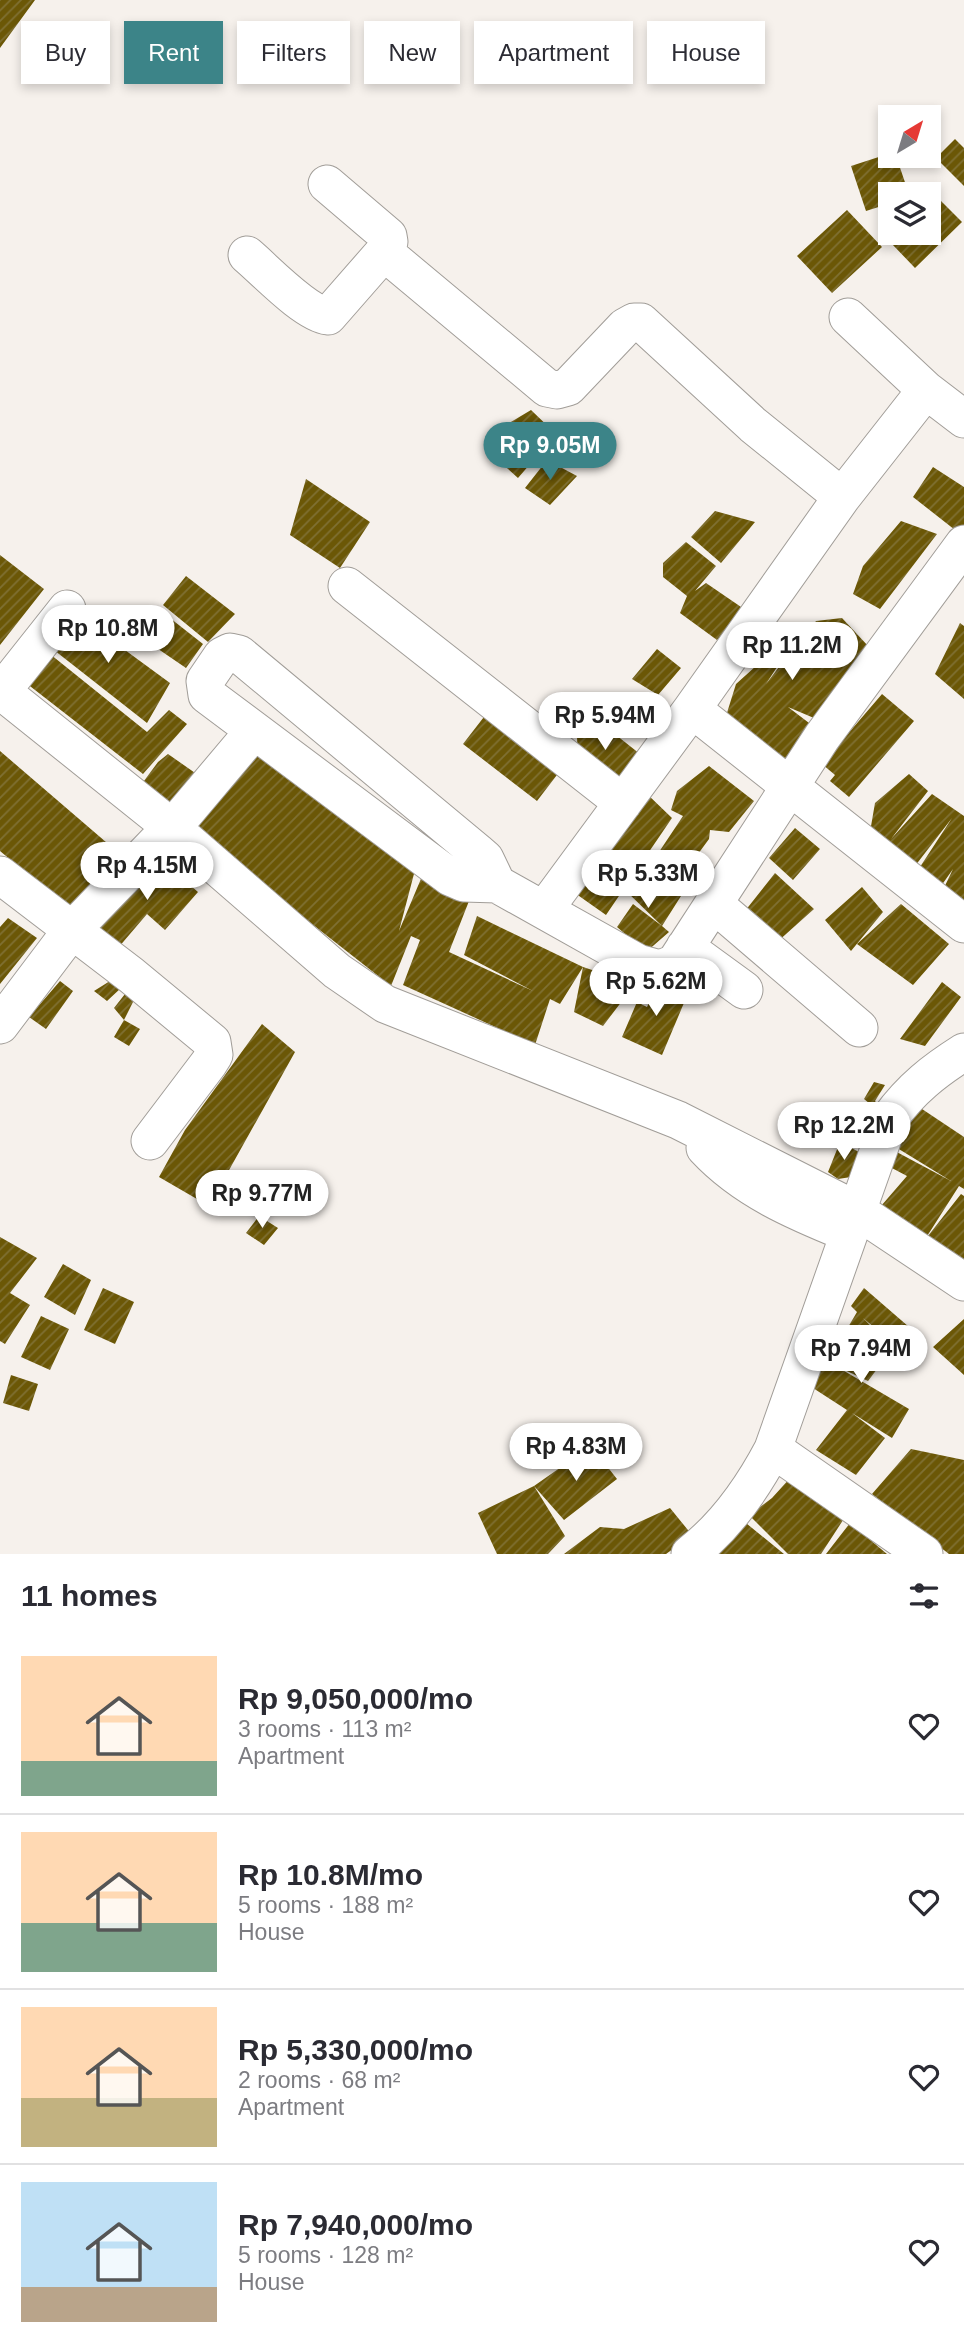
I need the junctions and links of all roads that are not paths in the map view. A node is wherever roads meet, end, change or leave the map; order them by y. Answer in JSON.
{"nodes":[{"id":1,"x":327,"y":184,"type":"dead end"},
{"id":2,"x":384,"y":252,"type":"junction"},
{"id":3,"x":247,"y":255,"type":"dead end"},
{"id":4,"x":848,"y":317,"type":"dead end"},
{"id":5,"x":926,"y":390,"type":"junction"},
{"id":6,"x":964,"y":419,"type":"edge"},
{"id":7,"x":842,"y":497,"type":"junction"},
{"id":8,"x":964,"y":544,"type":"edge"},
{"id":9,"x":347,"y":586,"type":"dead end"},
{"id":10,"x":68,"y":608,"type":"dead end"},
{"id":11,"x":1,"y":690,"type":"edge"},
{"id":12,"x":692,"y":709,"type":"junction"},
{"id":13,"x":254,"y":731,"type":"junction"},
{"id":14,"x":791,"y":787,"type":"junction"},
{"id":15,"x":623,"y":803,"type":"junction"},
{"id":16,"x":171,"y":827,"type":"junction"},
{"id":17,"x":0,"y":875,"type":"edge"},
{"id":18,"x":497,"y":884,"type":"junction"},
{"id":19,"x":713,"y":904,"type":"junction"},
{"id":20,"x":544,"y":910,"type":"junction"},
{"id":21,"x":963,"y":924,"type":"edge"},
{"id":22,"x":71,"y":931,"type":"junction"},
{"id":23,"x":685,"y":947,"type":"junction"},
{"id":24,"x":744,"y":990,"type":"dead end"},
{"id":25,"x":0,"y":1025,"type":"edge"},
{"id":26,"x":859,"y":1028,"type":"dead end"},
{"id":27,"x":964,"y":1052,"type":"edge"},
{"id":28,"x":150,"y":1141,"type":"dead end"},
{"id":29,"x":824,"y":1209,"type":"junction"},
{"id":30,"x":964,"y":1282,"type":"edge"},
{"id":31,"x":772,"y":1449,"type":"junction"},
{"id":32,"x":690,"y":1554,"type":"edge"},
{"id":33,"x":923,"y":1554,"type":"edge"}],
"edges":[{"from":1,"to":2,"type":"street"},
{"from":2,"to":3,"type":"street"},
{"from":2,"to":7,"type":"street"},
{"from":4,"to":5,"type":"street"},
{"from":5,"to":6,"type":"street"},
{"from":5,"to":7,"type":"street"},
{"from":7,"to":12,"type":"street"},
{"from":8,"to":14,"type":"street"},
{"from":9,"to":15,"type":"street"},
{"from":10,"to":11,"type":"street"},
{"from":11,"to":16,"type":"street"},
{"from":12,"to":14,"type":"street"},
{"from":12,"to":15,"type":"street"},
{"from":13,"to":16,"type":"street"},
{"from":13,"to":18,"type":"street"},
{"from":13,"to":18,"type":"street"},
{"from":14,"to":19,"type":"street"},
{"from":14,"to":21,"type":"street"},
{"from":15,"to":20,"type":"street"},
{"from":16,"to":22,"type":"street"},
{"from":16,"to":29,"type":"street"},
{"from":17,"to":22,"type":"street"},
{"from":18,"to":20,"type":"street"},
{"from":19,"to":23,"type":"street"},
{"from":19,"to":26,"type":"street"},
{"from":20,"to":23,"type":"street"},
{"from":22,"to":25,"type":"street"},
{"from":22,"to":28,"type":"street"},
{"from":23,"to":24,"type":"street"},
{"from":27,"to":29,"type":"street"},
{"from":29,"to":30,"type":"street"},
{"from":29,"to":31,"type":"street"},
{"from":31,"to":32,"type":"street"},
{"from":31,"to":33,"type":"street"}]}
